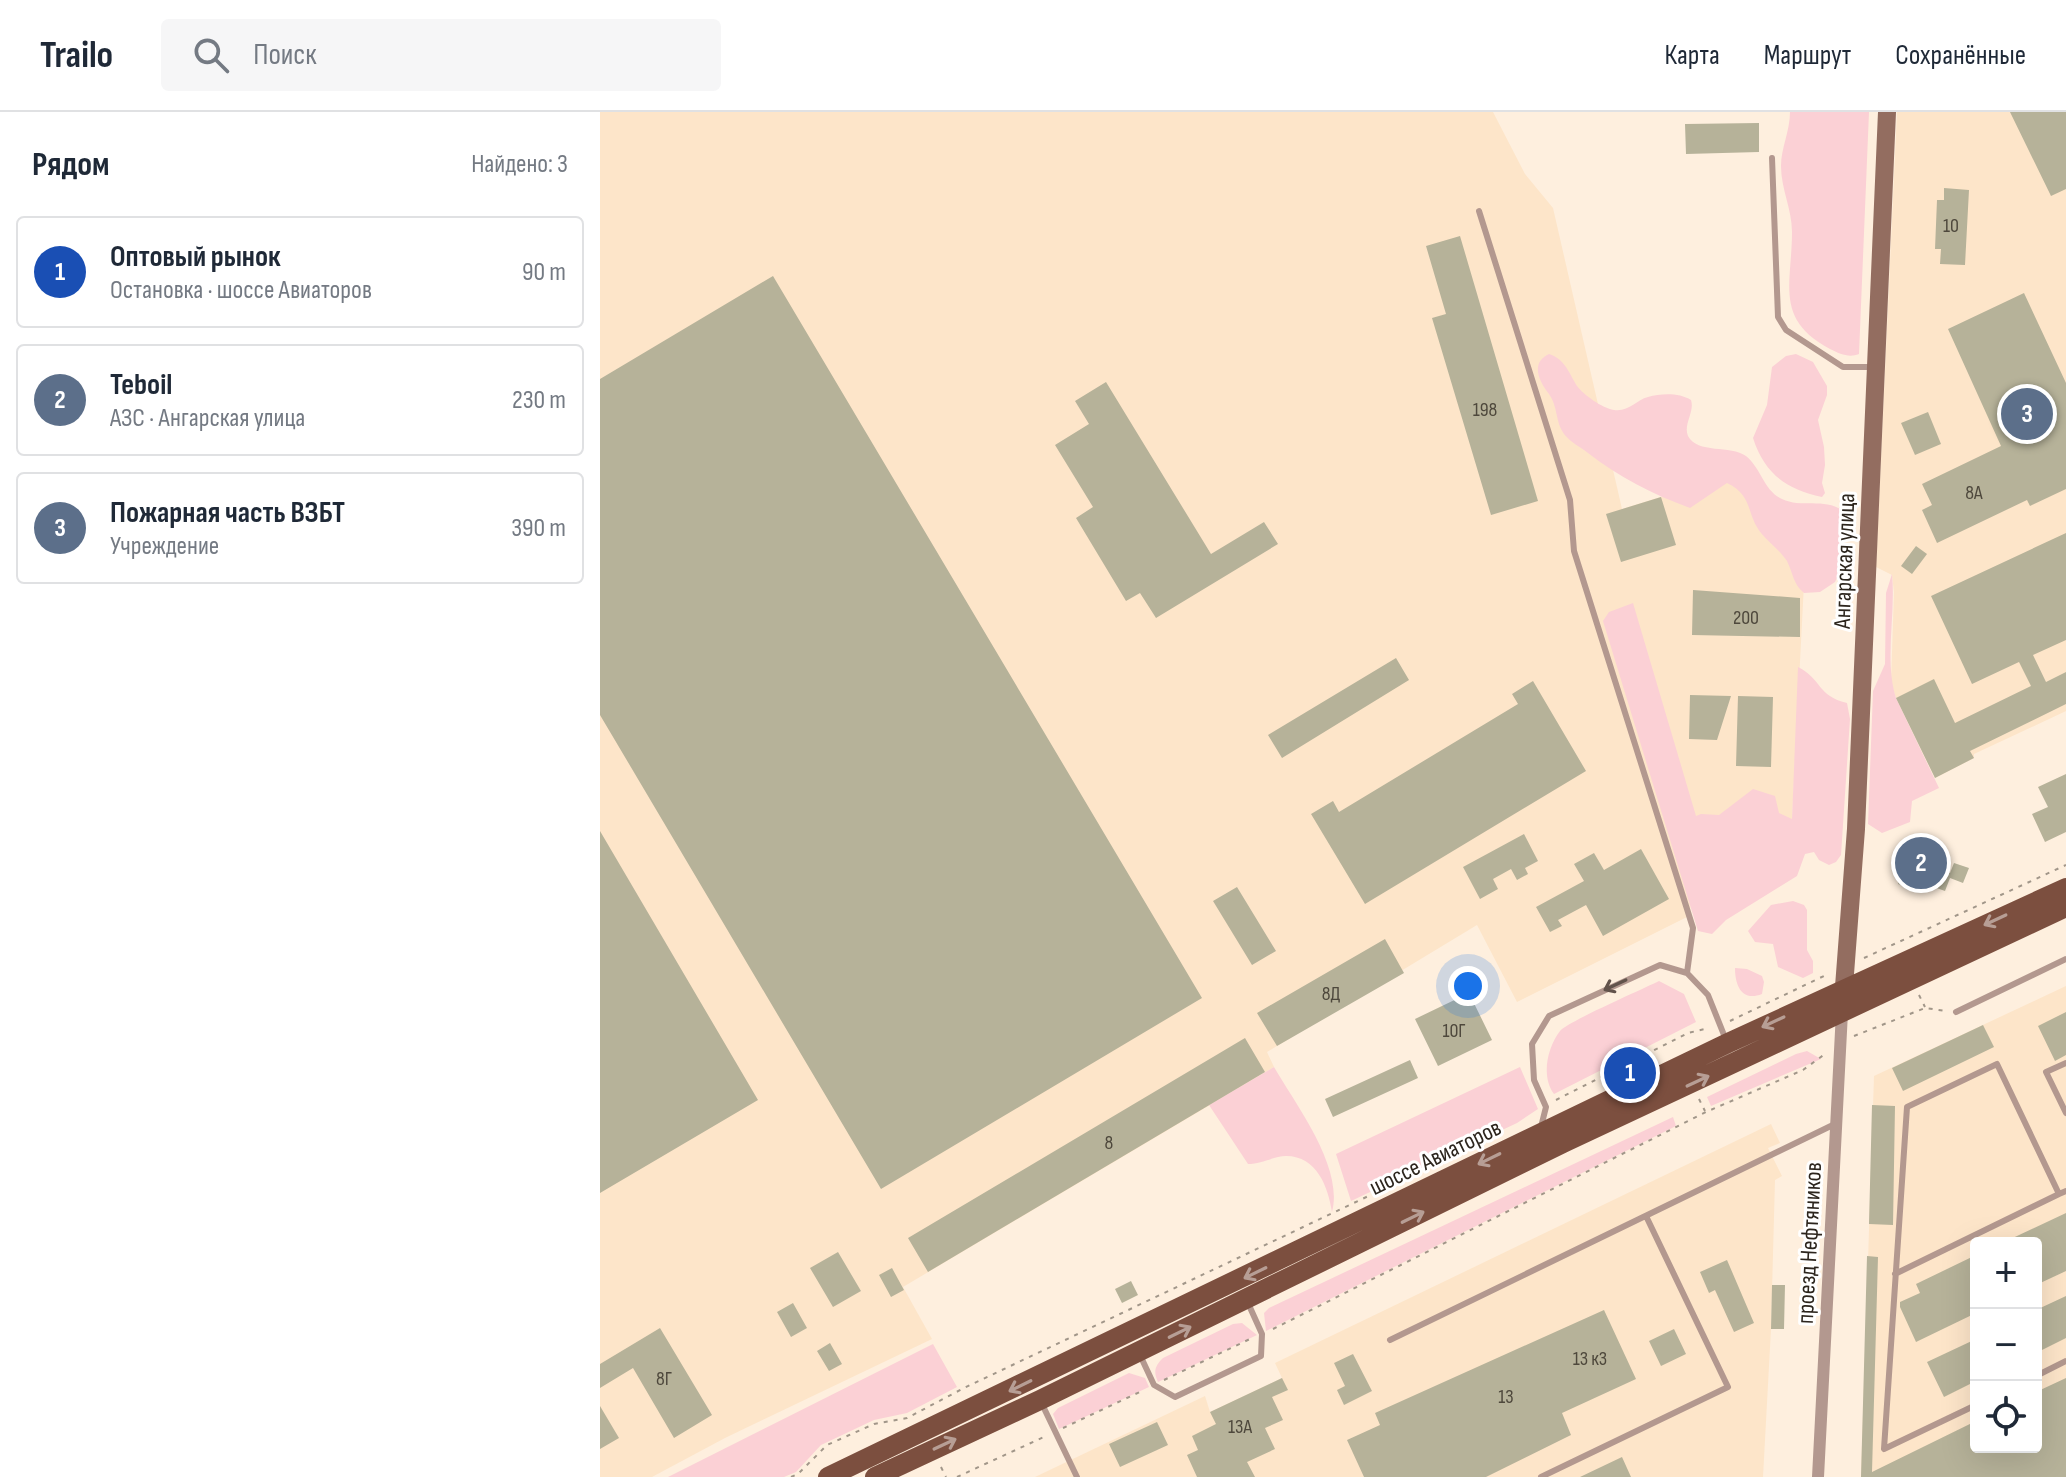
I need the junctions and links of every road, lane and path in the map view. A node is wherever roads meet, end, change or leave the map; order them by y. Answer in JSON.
{"nodes":[{"id":1,"x":1887,"y":112,"type":"edge"},
{"id":2,"x":1772,"y":158,"type":"dead end"},
{"id":3,"x":1479,"y":211,"type":"dead end"},
{"id":4,"x":1876,"y":367,"type":"junction"},
{"id":5,"x":2066,"y":865,"type":"edge"},
{"id":6,"x":2066,"y":888,"type":"edge"},
{"id":7,"x":2066,"y":907,"type":"edge"},
{"id":8,"x":2066,"y":959,"type":"edge"},
{"id":9,"x":1846,"y":966,"type":"junction"},
{"id":10,"x":1687,"y":973,"type":"junction"},
{"id":11,"x":1844,"y":989,"type":"junction"},
{"id":12,"x":1842,"y":1012,"type":"junction"},
{"id":13,"x":1956,"y":1012,"type":"joint"},
{"id":14,"x":1724,"y":1034,"type":"junction"},
{"id":15,"x":1840,"y":1043,"type":"junction"},
{"id":16,"x":2066,"y":1063,"type":"edge"},
{"id":17,"x":1698,"y":1097,"type":"dead end"},
{"id":18,"x":1546,"y":1107,"type":"junction"},
{"id":19,"x":1706,"y":1112,"type":"junction"},
{"id":20,"x":2066,"y":1113,"type":"edge"},
{"id":21,"x":1837,"y":1123,"type":"junction"},
{"id":22,"x":1539,"y":1135,"type":"junction"},
{"id":23,"x":1418,"y":1172,"type":"dead end"},
{"id":24,"x":2063,"y":1193,"type":"edge"},
{"id":25,"x":1646,"y":1216,"type":"junction"},
{"id":26,"x":1895,"y":1274,"type":"junction"},
{"id":27,"x":1246,"y":1299,"type":"junction"},
{"id":28,"x":1262,"y":1334,"type":"junction"},
{"id":29,"x":1390,"y":1340,"type":"dead end"},
{"id":30,"x":1139,"y":1352,"type":"junction"},
{"id":31,"x":2066,"y":1361,"type":"edge"},
{"id":32,"x":2042,"y":1373,"type":"edge"},
{"id":33,"x":1154,"y":1385,"type":"junction"},
{"id":34,"x":1040,"y":1400,"type":"junction"},
{"id":35,"x":1970,"y":1408,"type":"edge"},
{"id":36,"x":1055,"y":1432,"type":"junction"},
{"id":37,"x":883,"y":1475,"type":"edge"},
{"id":38,"x":791,"y":1477,"type":"edge"},
{"id":39,"x":828,"y":1477,"type":"edge"},
{"id":40,"x":957,"y":1477,"type":"edge"},
{"id":41,"x":1077,"y":1477,"type":"edge"},
{"id":42,"x":1541,"y":1477,"type":"edge"},
{"id":43,"x":1818,"y":1477,"type":"edge"}],
"edges":[{"from":1,"to":4,"type":"main road","name":"Ангарская улица"},
{"from":2,"to":4,"type":"lane"},
{"from":3,"to":10,"type":"lane"},
{"from":4,"to":9,"type":"main road","name":"Ангарская улица"},
{"from":5,"to":9,"type":"path"},
{"from":6,"to":11,"type":"main road","name":"шоссе Авиаторов","one_way":true},
{"from":7,"to":12,"type":"main road","name":"шоссе Авиаторов"},
{"from":8,"to":13,"type":"lane"},
{"from":9,"to":11,"type":"main road","name":"Ангарская улица"},
{"from":9,"to":14,"type":"path"},
{"from":10,"to":14,"type":"lane"},
{"from":10,"to":18,"type":"lane","one_way":true},
{"from":11,"to":12,"type":"main road","name":"Ангарская улица"},
{"from":11,"to":14,"type":"main road","name":"шоссе Авиаторов","one_way":true},
{"from":12,"to":15,"type":"street","name":"проезд Нефтяников"},
{"from":27,"to":12,"type":"main road","name":"шоссе Авиаторов","one_way":true},
{"from":13,"to":15,"type":"path"},
{"from":14,"to":18,"type":"path"},
{"from":14,"to":22,"type":"main road","name":"шоссе Авиаторов"},
{"from":15,"to":19,"type":"path"},
{"from":15,"to":21,"type":"street","name":"проезд Нефтяников"},
{"from":16,"to":20,"type":"lane"},
{"from":17,"to":19,"type":"path"},
{"from":18,"to":22,"type":"lane"},
{"from":19,"to":28,"type":"path"},
{"from":21,"to":25,"type":"lane"},
{"from":21,"to":43,"type":"street","name":"проезд Нефтяников"},
{"from":22,"to":39,"type":"main road","name":"шоссе Авиаторов","one_way":true},
{"from":23,"to":38,"type":"path"},
{"from":24,"to":26,"type":"lane"},
{"from":24,"to":26,"type":"lane"},
{"from":25,"to":29,"type":"lane"},
{"from":25,"to":42,"type":"lane"},
{"from":26,"to":35,"type":"lane"},
{"from":27,"to":28,"type":"lane"},
{"from":30,"to":27,"type":"main road","name":"шоссе Авиаторов","one_way":true},
{"from":28,"to":33,"type":"path"},
{"from":28,"to":33,"type":"lane"},
{"from":30,"to":33,"type":"lane"},
{"from":30,"to":34,"type":"main road","name":"шоссе Авиаторов"},
{"from":31,"to":32,"type":"lane"},
{"from":33,"to":36,"type":"path"},
{"from":34,"to":36,"type":"lane"},
{"from":37,"to":34,"type":"main road","name":"шоссе Авиаторов","one_way":true},
{"from":36,"to":40,"type":"path"},
{"from":36,"to":41,"type":"lane"}]}
